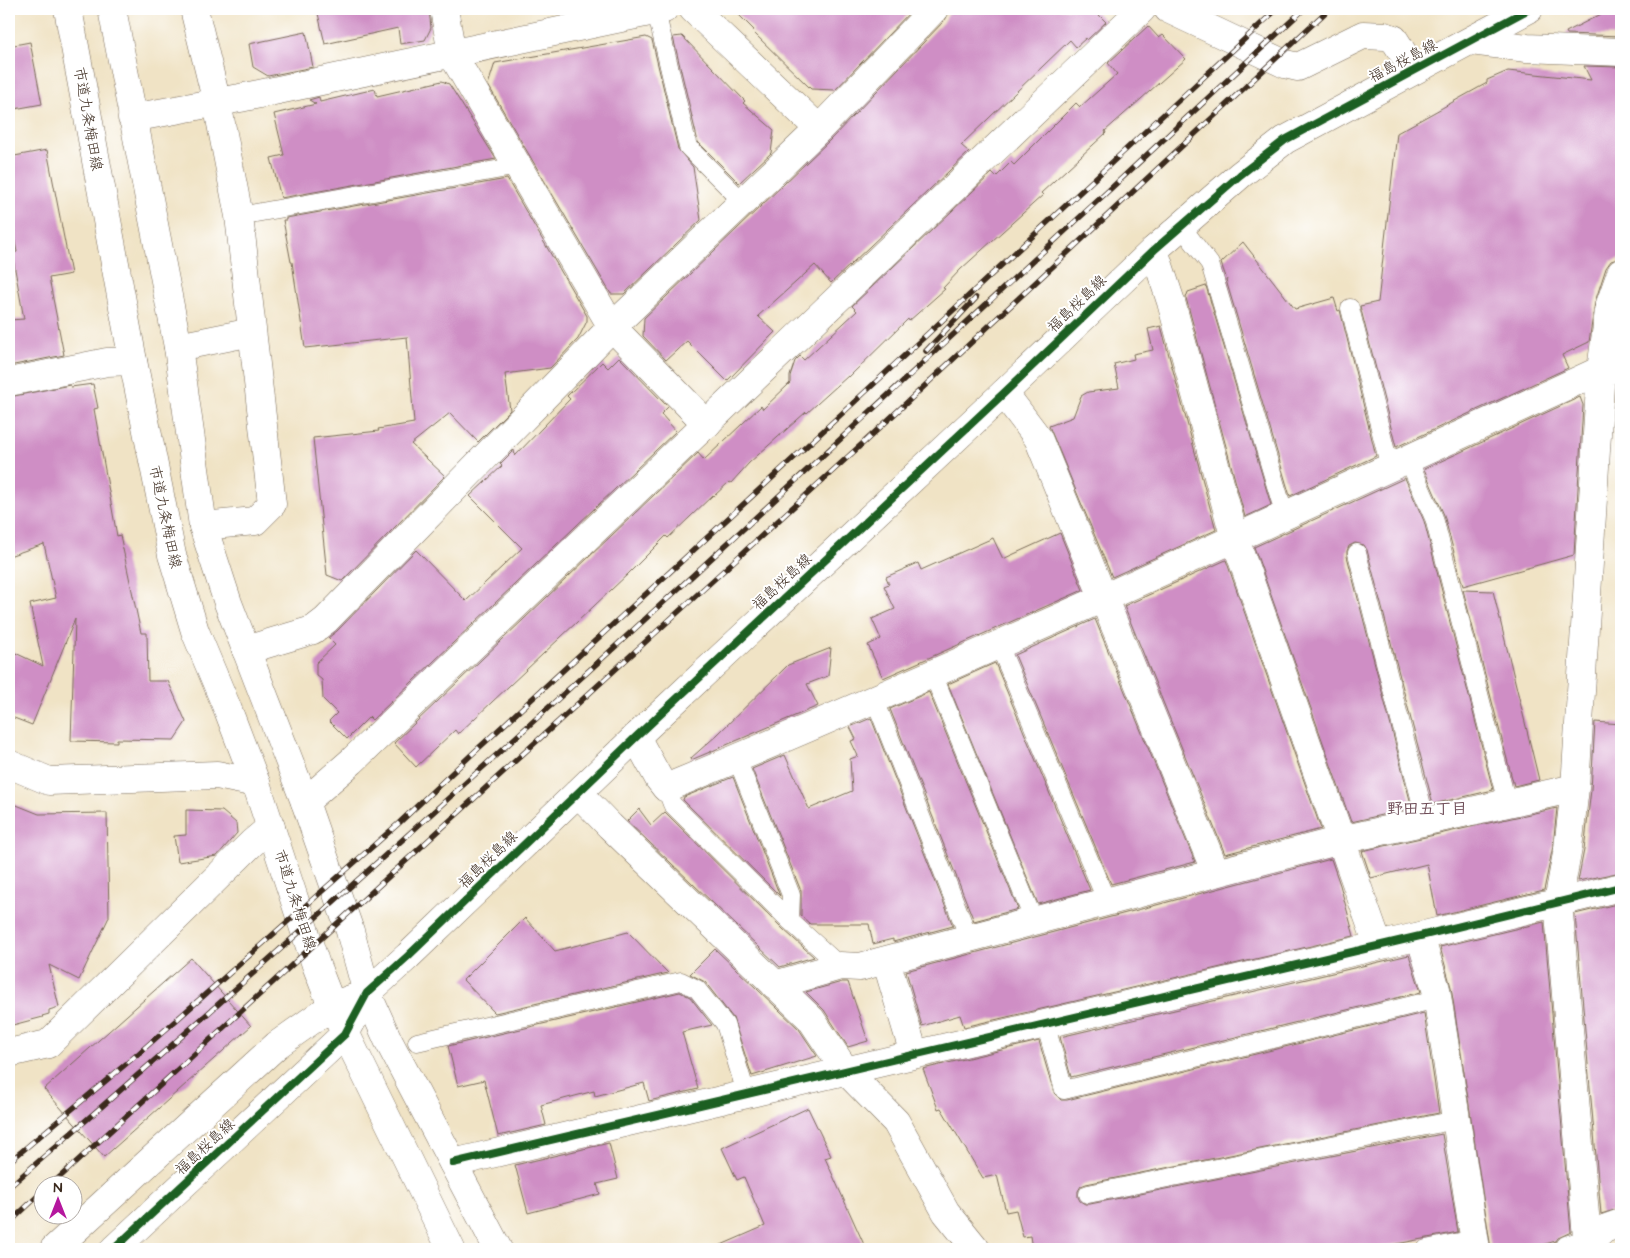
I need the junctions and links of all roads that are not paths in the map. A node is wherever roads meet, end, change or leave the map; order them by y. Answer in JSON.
{"nodes":[{"id":1,"x":68,"y":9,"type":"edge"},
{"id":2,"x":112,"y":9,"type":"edge"},
{"id":3,"x":194,"y":9,"type":"edge"},
{"id":4,"x":444,"y":9,"type":"edge"},
{"id":5,"x":693,"y":9,"type":"edge"},
{"id":6,"x":934,"y":9,"type":"edge"},
{"id":7,"x":1142,"y":9,"type":"edge"},
{"id":8,"x":1168,"y":9,"type":"edge"},
{"id":9,"x":1529,"y":9,"type":"edge"},
{"id":10,"x":660,"y":10,"type":"edge"},
{"id":11,"x":1471,"y":41,"type":"junction"},
{"id":12,"x":1621,"y":52,"type":"edge"},
{"id":13,"x":452,"y":54,"type":"junction"},
{"id":14,"x":1418,"y":67,"type":"junction"},
{"id":15,"x":217,"y":103,"type":"junction"},
{"id":16,"x":132,"y":118,"type":"junction"},
{"id":17,"x":819,"y":129,"type":"junction"},
{"id":18,"x":518,"y":166,"type":"junction"},
{"id":19,"x":743,"y":202,"type":"junction"},
{"id":20,"x":239,"y":216,"type":"junction"},
{"id":21,"x":1181,"y":226,"type":"junction"},
{"id":22,"x":1154,"y":250,"type":"junction"},
{"id":23,"x":1621,"y":273,"type":"edge"},
{"id":24,"x":1350,"y":308,"type":"dead end"},
{"id":25,"x":612,"y":326,"type":"junction"},
{"id":26,"x":252,"y":332,"type":"junction"},
{"id":27,"x":178,"y":347,"type":"junction"},
{"id":28,"x":133,"y":361,"type":"junction"},
{"id":29,"x":1611,"y":370,"type":"edge"},
{"id":30,"x":9,"y":382,"type":"edge"},
{"id":31,"x":1004,"y":393,"type":"junction"},
{"id":32,"x":708,"y":424,"type":"junction"},
{"id":33,"x":1399,"y":463,"type":"junction"},
{"id":34,"x":1285,"y":516,"type":"junction"},
{"id":35,"x":203,"y":526,"type":"junction"},
{"id":36,"x":1235,"y":539,"type":"junction"},
{"id":37,"x":1357,"y":553,"type":"dead end"},
{"id":38,"x":1104,"y":598,"type":"junction"},
{"id":39,"x":999,"y":645,"type":"junction"},
{"id":40,"x":246,"y":650,"type":"junction"},
{"id":41,"x":933,"y":674,"type":"junction"},
{"id":42,"x":875,"y":700,"type":"junction"},
{"id":43,"x":636,"y":737,"type":"junction"},
{"id":44,"x":737,"y":759,"type":"junction"},
{"id":45,"x":9,"y":764,"type":"edge"},
{"id":46,"x":256,"y":783,"type":"junction"},
{"id":47,"x":666,"y":788,"type":"junction"},
{"id":48,"x":1575,"y":788,"type":"junction"},
{"id":49,"x":578,"y":793,"type":"junction"},
{"id":50,"x":305,"y":802,"type":"junction"},
{"id":51,"x":1507,"y":803,"type":"junction"},
{"id":52,"x":1426,"y":821,"type":"junction"},
{"id":53,"x":271,"y":827,"type":"junction"},
{"id":54,"x":1341,"y":840,"type":"junction"},
{"id":55,"x":1216,"y":873,"type":"junction"},
{"id":56,"x":1621,"y":887,"type":"edge"},
{"id":57,"x":1107,"y":902,"type":"junction"},
{"id":58,"x":1558,"y":902,"type":"junction"},
{"id":59,"x":790,"y":921,"type":"junction"},
{"id":60,"x":1034,"y":921,"type":"junction"},
{"id":61,"x":1420,"y":936,"type":"junction"},
{"id":62,"x":969,"y":938,"type":"junction"},
{"id":63,"x":1378,"y":945,"type":"junction"},
{"id":64,"x":886,"y":960,"type":"junction"},
{"id":65,"x":840,"y":966,"type":"junction"},
{"id":66,"x":775,"y":985,"type":"junction"},
{"id":67,"x":367,"y":993,"type":"junction"},
{"id":68,"x":1437,"y":999,"type":"junction"},
{"id":69,"x":332,"y":1006,"type":"junction"},
{"id":70,"x":1045,"y":1023,"type":"junction"},
{"id":71,"x":345,"y":1034,"type":"junction"},
{"id":72,"x":417,"y":1042,"type":"dead end"},
{"id":73,"x":9,"y":1053,"type":"edge"},
{"id":74,"x":914,"y":1054,"type":"junction"},
{"id":75,"x":845,"y":1070,"type":"junction"},
{"id":76,"x":746,"y":1093,"type":"junction"},
{"id":77,"x":1456,"y":1120,"type":"junction"},
{"id":78,"x":453,"y":1163,"type":"junction"},
{"id":79,"x":1088,"y":1194,"type":"dead end"},
{"id":80,"x":1621,"y":1223,"type":"edge"},
{"id":81,"x":1475,"y":1244,"type":"edge"},
{"id":82,"x":1582,"y":1248,"type":"edge"},
{"id":83,"x":54,"y":1249,"type":"edge"},
{"id":84,"x":114,"y":1249,"type":"edge"},
{"id":85,"x":451,"y":1249,"type":"edge"},
{"id":86,"x":498,"y":1249,"type":"edge"},
{"id":87,"x":976,"y":1249,"type":"edge"},
{"id":88,"x":1426,"y":1249,"type":"edge"}],
"edges":[{"from":1,"to":28,"type":"street","name":"市道九条梅田線"},
{"from":2,"to":16,"type":"street"},
{"from":3,"to":15,"type":"street"},
{"from":4,"to":13,"type":"street"},
{"from":5,"to":17,"type":"street"},
{"from":6,"to":17,"type":"street"},
{"from":7,"to":32,"type":"street"},
{"from":8,"to":14,"type":"street"},
{"from":9,"to":11,"type":"street","name":"福島桜島線"},
{"from":10,"to":13,"type":"street"},
{"from":10,"to":19,"type":"lane"},
{"from":11,"to":12,"type":"street"},
{"from":11,"to":14,"type":"street","name":"福島桜島線"},
{"from":13,"to":15,"type":"street"},
{"from":13,"to":18,"type":"street"},
{"from":14,"to":21,"type":"street","name":"福島桜島線"},
{"from":15,"to":16,"type":"street"},
{"from":15,"to":20,"type":"street"},
{"from":16,"to":27,"type":"street"},
{"from":17,"to":19,"type":"street"},
{"from":18,"to":20,"type":"lane"},
{"from":18,"to":25,"type":"street"},
{"from":19,"to":25,"type":"street"},
{"from":20,"to":26,"type":"street"},
{"from":21,"to":22,"type":"street","name":"福島桜島線"},
{"from":21,"to":34,"type":"lane"},
{"from":22,"to":31,"type":"street","name":"福島桜島線"},
{"from":22,"to":36,"type":"street"},
{"from":23,"to":29,"type":"street"},
{"from":24,"to":33,"type":"lane"},
{"from":25,"to":32,"type":"street"},
{"from":25,"to":40,"type":"street"},
{"from":26,"to":27,"type":"street"},
{"from":26,"to":35,"type":"street"},
{"from":27,"to":35,"type":"street"},
{"from":28,"to":30,"type":"street"},
{"from":28,"to":46,"type":"street","name":"市道九条梅田線"},
{"from":29,"to":33,"type":"street"},
{"from":29,"to":48,"type":"street"},
{"from":31,"to":38,"type":"street"},
{"from":31,"to":43,"type":"street","name":"福島桜島線"},
{"from":32,"to":50,"type":"street"},
{"from":33,"to":34,"type":"street"},
{"from":33,"to":51,"type":"lane"},
{"from":34,"to":36,"type":"street"},
{"from":35,"to":40,"type":"street"},
{"from":36,"to":38,"type":"street"},
{"from":36,"to":54,"type":"street"},
{"from":37,"to":52,"type":"lane"},
{"from":38,"to":39,"type":"street"},
{"from":38,"to":55,"type":"street"},
{"from":39,"to":41,"type":"street"},
{"from":39,"to":57,"type":"lane"},
{"from":40,"to":50,"type":"street"},
{"from":41,"to":42,"type":"street"},
{"from":41,"to":60,"type":"lane"},
{"from":42,"to":44,"type":"street"},
{"from":42,"to":62,"type":"lane"},
{"from":43,"to":47,"type":"street"},
{"from":43,"to":49,"type":"street","name":"福島桜島線"},
{"from":44,"to":47,"type":"street"},
{"from":44,"to":59,"type":"lane"},
{"from":45,"to":46,"type":"street"},
{"from":46,"to":53,"type":"street","name":"市道九条梅田線"},
{"from":47,"to":59,"type":"lane"},
{"from":48,"to":51,"type":"street"},
{"from":48,"to":58,"type":"street"},
{"from":49,"to":66,"type":"street"},
{"from":49,"to":67,"type":"street","name":"福島桜島線"},
{"from":50,"to":67,"type":"street"},
{"from":51,"to":52,"type":"street"},
{"from":52,"to":54,"type":"street"},
{"from":53,"to":69,"type":"street","name":"市道九条梅田線"},
{"from":53,"to":73,"type":"street"},
{"from":54,"to":55,"type":"street"},
{"from":54,"to":63,"type":"street"},
{"from":55,"to":57,"type":"street"},
{"from":56,"to":58,"type":"street"},
{"from":57,"to":60,"type":"street"},
{"from":58,"to":61,"type":"street"},
{"from":58,"to":82,"type":"street"},
{"from":59,"to":65,"type":"lane"},
{"from":60,"to":62,"type":"street"},
{"from":61,"to":63,"type":"street"},
{"from":61,"to":68,"type":"street"},
{"from":62,"to":64,"type":"street"},
{"from":63,"to":70,"type":"street"},
{"from":64,"to":65,"type":"street"},
{"from":64,"to":74,"type":"street"},
{"from":65,"to":66,"type":"street"},
{"from":66,"to":75,"type":"street"},
{"from":67,"to":69,"type":"street","name":"福島桜島線"},
{"from":67,"to":71,"type":"street","name":"福島桜島線"},
{"from":67,"to":78,"type":"street"},
{"from":68,"to":70,"type":"lane"},
{"from":68,"to":77,"type":"street"},
{"from":69,"to":71,"type":"street","name":"市道九条梅田線"},
{"from":69,"to":83,"type":"street","name":"福島桜島線"},
{"from":70,"to":74,"type":"street"},
{"from":71,"to":84,"type":"street","name":"福島桜島線"},
{"from":71,"to":85,"type":"street","name":"市道九条梅田線"},
{"from":72,"to":76,"type":"lane"},
{"from":74,"to":75,"type":"street"},
{"from":75,"to":76,"type":"street"},
{"from":75,"to":87,"type":"street"},
{"from":76,"to":78,"type":"street"},
{"from":77,"to":79,"type":"lane"},
{"from":77,"to":81,"type":"street"},
{"from":78,"to":86,"type":"street"},
{"from":80,"to":82,"type":"street"},
{"from":81,"to":88,"type":"lane"}]}
